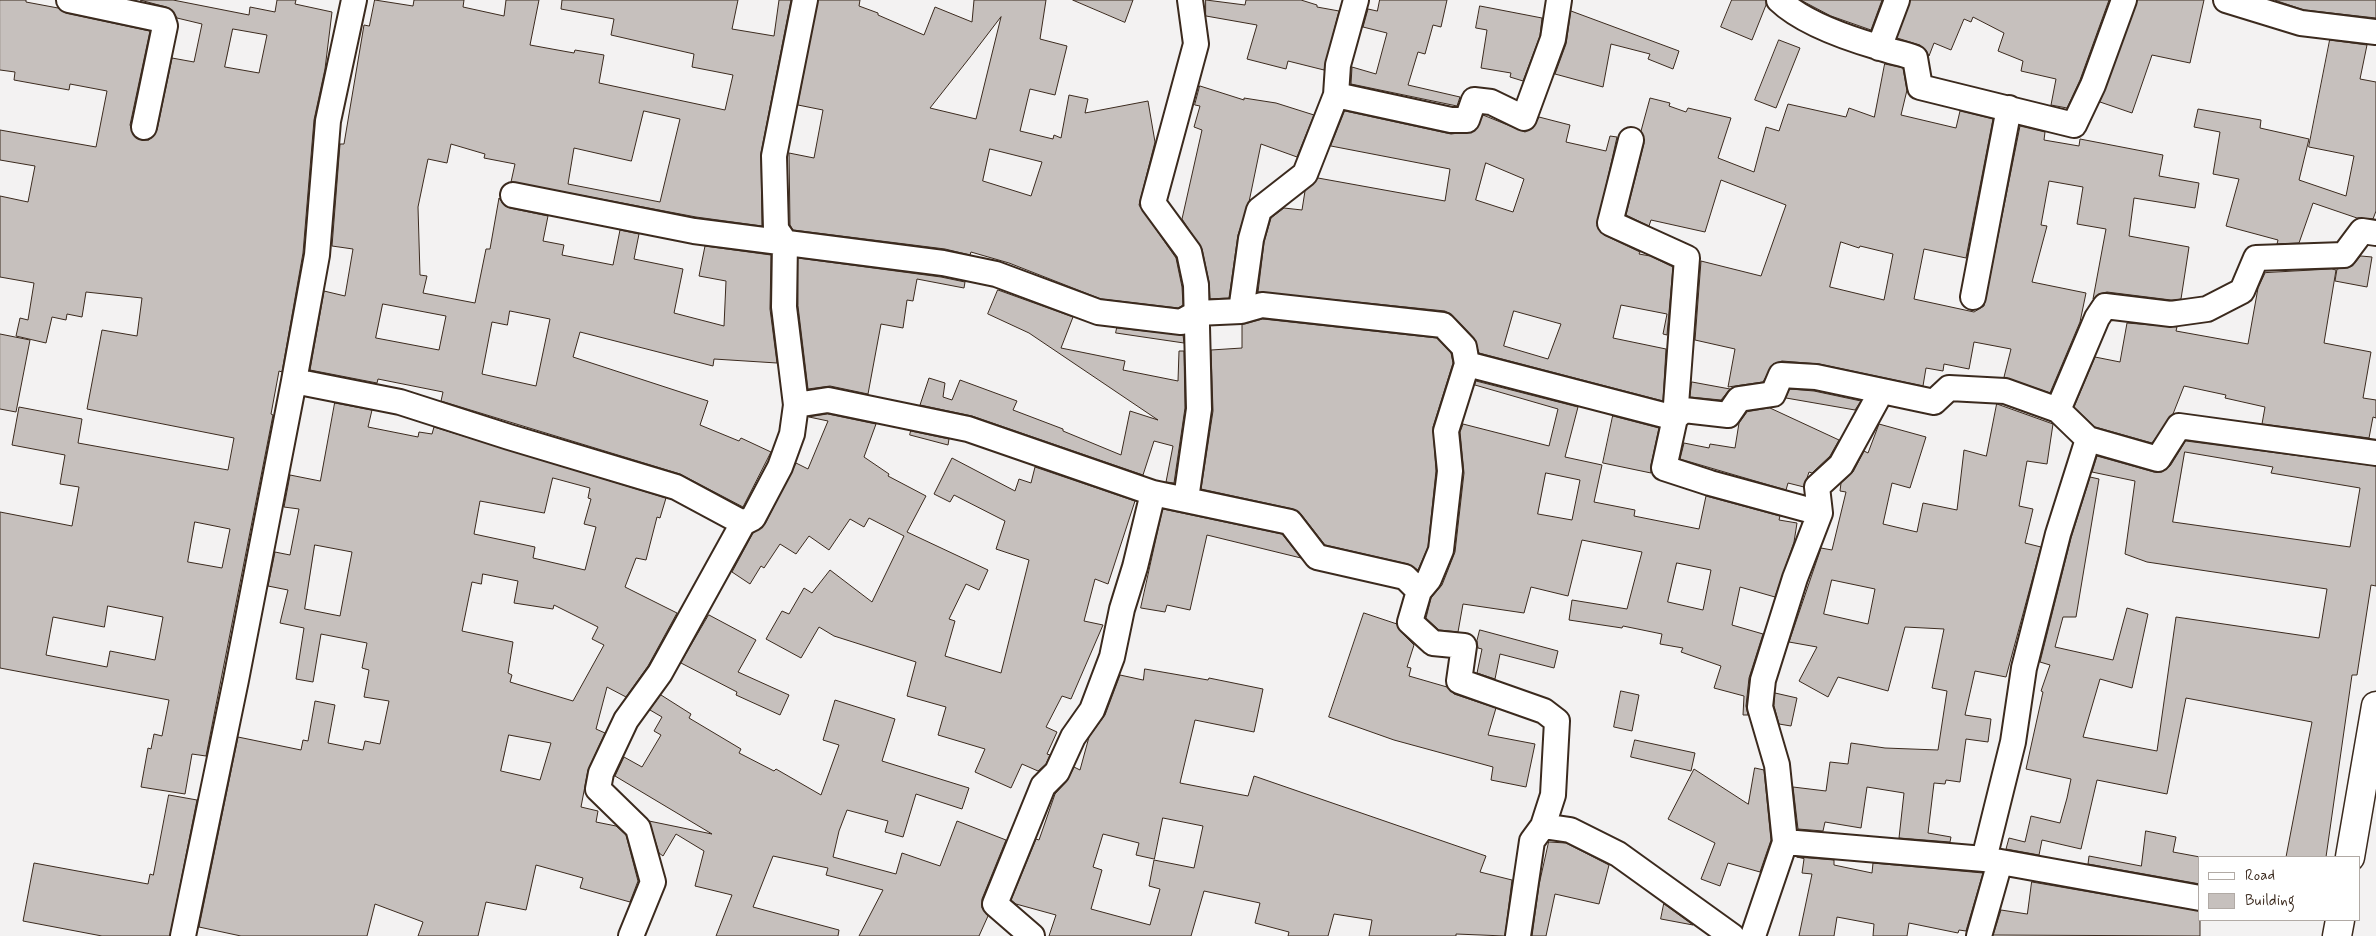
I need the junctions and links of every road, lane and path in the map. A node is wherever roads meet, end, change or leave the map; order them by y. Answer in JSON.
{"nodes":[{"id":1,"x":69,"y":0,"type":"edge"},
{"id":2,"x":354,"y":0,"type":"edge"},
{"id":3,"x":805,"y":0,"type":"edge"},
{"id":4,"x":1190,"y":0,"type":"edge"},
{"id":5,"x":1356,"y":0,"type":"edge"},
{"id":6,"x":1559,"y":0,"type":"edge"},
{"id":7,"x":1779,"y":0,"type":"edge"},
{"id":8,"x":1897,"y":0,"type":"edge"},
{"id":9,"x":2124,"y":0,"type":"edge"},
{"id":10,"x":2226,"y":0,"type":"edge"},
{"id":11,"x":2376,"y":32,"type":"edge"},
{"id":12,"x":1879,"y":48,"type":"junction"},
{"id":13,"x":1336,"y":95,"type":"junction"},
{"id":14,"x":2009,"y":108,"type":"junction"},
{"id":15,"x":144,"y":127,"type":"dead end"},
{"id":16,"x":1631,"y":140,"type":"dead end"},
{"id":17,"x":513,"y":195,"type":"dead end"},
{"id":18,"x":2376,"y":233,"type":"edge"},
{"id":19,"x":785,"y":242,"type":"junction"},
{"id":20,"x":1973,"y":297,"type":"dead end"},
{"id":21,"x":1241,"y":311,"type":"junction"},
{"id":22,"x":1197,"y":313,"type":"junction"},
{"id":23,"x":1466,"y":364,"type":"junction"},
{"id":24,"x":294,"y":381,"type":"junction"},
{"id":25,"x":1881,"y":392,"type":"junction"},
{"id":26,"x":796,"y":405,"type":"junction"},
{"id":27,"x":2058,"y":410,"type":"junction"},
{"id":28,"x":1675,"y":418,"type":"junction"},
{"id":29,"x":2088,"y":439,"type":"junction"},
{"id":30,"x":2376,"y":452,"type":"edge"},
{"id":31,"x":1153,"y":493,"type":"junction"},
{"id":32,"x":1186,"y":499,"type":"junction"},
{"id":33,"x":1820,"y":513,"type":"junction"},
{"id":34,"x":743,"y":523,"type":"junction"},
{"id":35,"x":1419,"y":592,"type":"junction"},
{"id":36,"x":2376,"y":706,"type":"edge"},
{"id":37,"x":1543,"y":826,"type":"junction"},
{"id":38,"x":1785,"y":842,"type":"junction"},
{"id":39,"x":2350,"y":856,"type":"edge"},
{"id":40,"x":1992,"y":861,"type":"junction"},
{"id":41,"x":2198,"y":898,"type":"edge"},
{"id":42,"x":183,"y":936,"type":"edge"},
{"id":43,"x":632,"y":936,"type":"edge"},
{"id":44,"x":1032,"y":936,"type":"edge"},
{"id":45,"x":1518,"y":936,"type":"edge"},
{"id":46,"x":1732,"y":936,"type":"edge"},
{"id":47,"x":1752,"y":936,"type":"edge"},
{"id":48,"x":1979,"y":936,"type":"edge"}],
"edges":[{"from":1,"to":15,"type":"street"},
{"from":2,"to":24,"type":"street"},
{"from":3,"to":19,"type":"street"},
{"from":4,"to":22,"type":"street"},
{"from":5,"to":13,"type":"street"},
{"from":6,"to":13,"type":"street"},
{"from":7,"to":12,"type":"street"},
{"from":8,"to":12,"type":"street"},
{"from":9,"to":14,"type":"street"},
{"from":10,"to":11,"type":"street"},
{"from":12,"to":14,"type":"street"},
{"from":13,"to":21,"type":"street"},
{"from":14,"to":20,"type":"street"},
{"from":16,"to":28,"type":"street"},
{"from":17,"to":19,"type":"street"},
{"from":18,"to":27,"type":"street"},
{"from":19,"to":22,"type":"street"},
{"from":19,"to":26,"type":"street"},
{"from":21,"to":22,"type":"street"},
{"from":21,"to":23,"type":"street"},
{"from":22,"to":32,"type":"street"},
{"from":23,"to":28,"type":"street"},
{"from":23,"to":35,"type":"street"},
{"from":24,"to":34,"type":"street"},
{"from":24,"to":42,"type":"street"},
{"from":25,"to":27,"type":"street"},
{"from":25,"to":28,"type":"street"},
{"from":25,"to":33,"type":"street"},
{"from":26,"to":31,"type":"street"},
{"from":26,"to":34,"type":"street"},
{"from":27,"to":29,"type":"street"},
{"from":28,"to":33,"type":"street"},
{"from":29,"to":30,"type":"street"},
{"from":29,"to":40,"type":"street"},
{"from":31,"to":32,"type":"street"},
{"from":31,"to":44,"type":"street"},
{"from":32,"to":35,"type":"street"},
{"from":33,"to":38,"type":"street"},
{"from":34,"to":43,"type":"street"},
{"from":35,"to":37,"type":"street"},
{"from":36,"to":39,"type":"street"},
{"from":37,"to":45,"type":"street"},
{"from":37,"to":46,"type":"street"},
{"from":38,"to":40,"type":"street"},
{"from":38,"to":47,"type":"street"},
{"from":40,"to":41,"type":"street"},
{"from":40,"to":48,"type":"street"}]}
